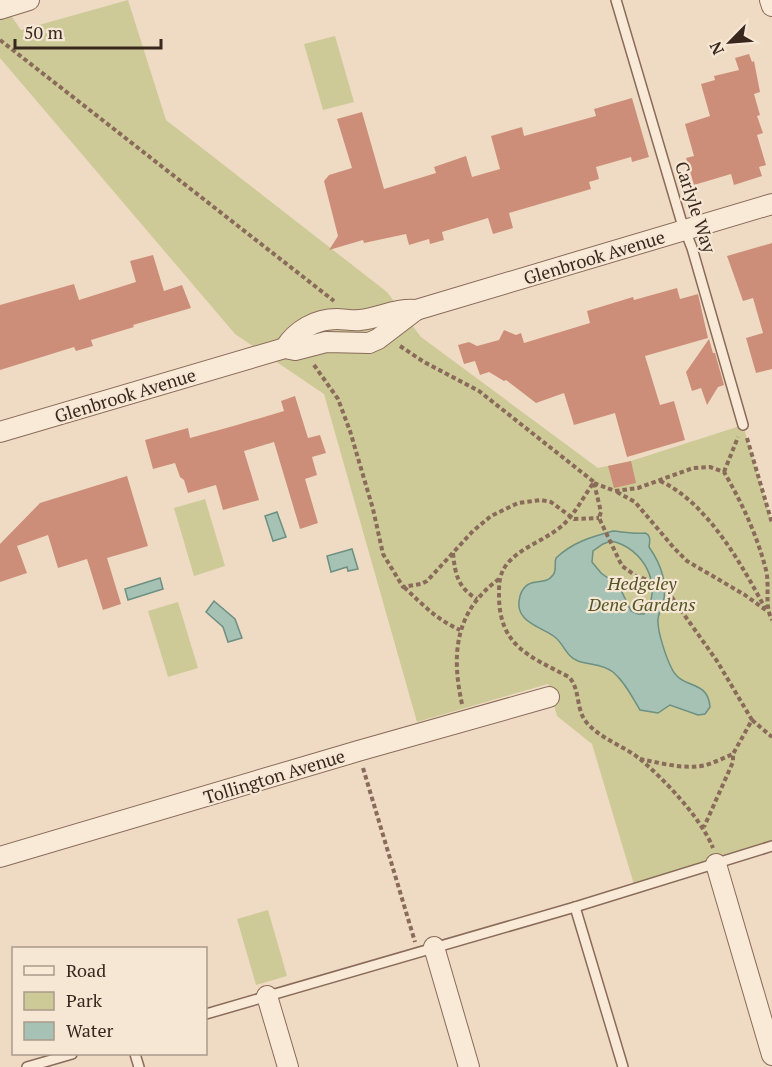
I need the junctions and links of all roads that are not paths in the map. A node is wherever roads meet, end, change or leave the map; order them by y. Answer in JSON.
{"nodes":[{"id":1,"x":29,"y":0,"type":"edge"},
{"id":2,"x":615,"y":0,"type":"edge"},
{"id":3,"x":770,"y":0,"type":"edge"},
{"id":4,"x":772,"y":6,"type":"edge"},
{"id":5,"x":0,"y":9,"type":"edge"},
{"id":6,"x":772,"y":204,"type":"edge"},
{"id":7,"x":685,"y":230,"type":"junction"},
{"id":8,"x":743,"y":425,"type":"road end"},
{"id":9,"x":0,"y":432,"type":"edge"},
{"id":10,"x":549,"y":697,"type":"dead end"},
{"id":11,"x":772,"y":846,"type":"edge"},
{"id":12,"x":0,"y":857,"type":"edge"},
{"id":13,"x":716,"y":864,"type":"junction"},
{"id":14,"x":575,"y":907,"type":"junction"},
{"id":15,"x":426,"y":949,"type":"junction"},
{"id":16,"x":267,"y":996,"type":"junction"},
{"id":17,"x":207,"y":1014,"type":"edge"},
{"id":18,"x":66,"y":1055,"type":"edge"},
{"id":19,"x":772,"y":1055,"type":"edge"},
{"id":20,"x":27,"y":1067,"type":"edge"},
{"id":21,"x":288,"y":1067,"type":"edge"},
{"id":22,"x":469,"y":1067,"type":"edge"},
{"id":23,"x":623,"y":1067,"type":"edge"}],
"edges":[{"from":1,"to":5,"type":"street"},
{"from":2,"to":7,"type":"lane","name":"Carlyle Way"},
{"from":3,"to":4,"type":"street"},
{"from":6,"to":7,"type":"street","name":"Glenbrook Avenue"},
{"from":7,"to":8,"type":"lane","name":"Carlyle Way"},
{"from":7,"to":9,"type":"street","name":"Glenbrook Avenue"},
{"from":10,"to":12,"type":"street","name":"Tollington Avenue"},
{"from":11,"to":13,"type":"lane"},
{"from":13,"to":14,"type":"lane"},
{"from":13,"to":19,"type":"street"},
{"from":14,"to":15,"type":"lane"},
{"from":14,"to":23,"type":"lane"},
{"from":15,"to":16,"type":"lane"},
{"from":15,"to":22,"type":"street"},
{"from":16,"to":17,"type":"lane"},
{"from":16,"to":21,"type":"street"},
{"from":18,"to":20,"type":"lane"}]}
